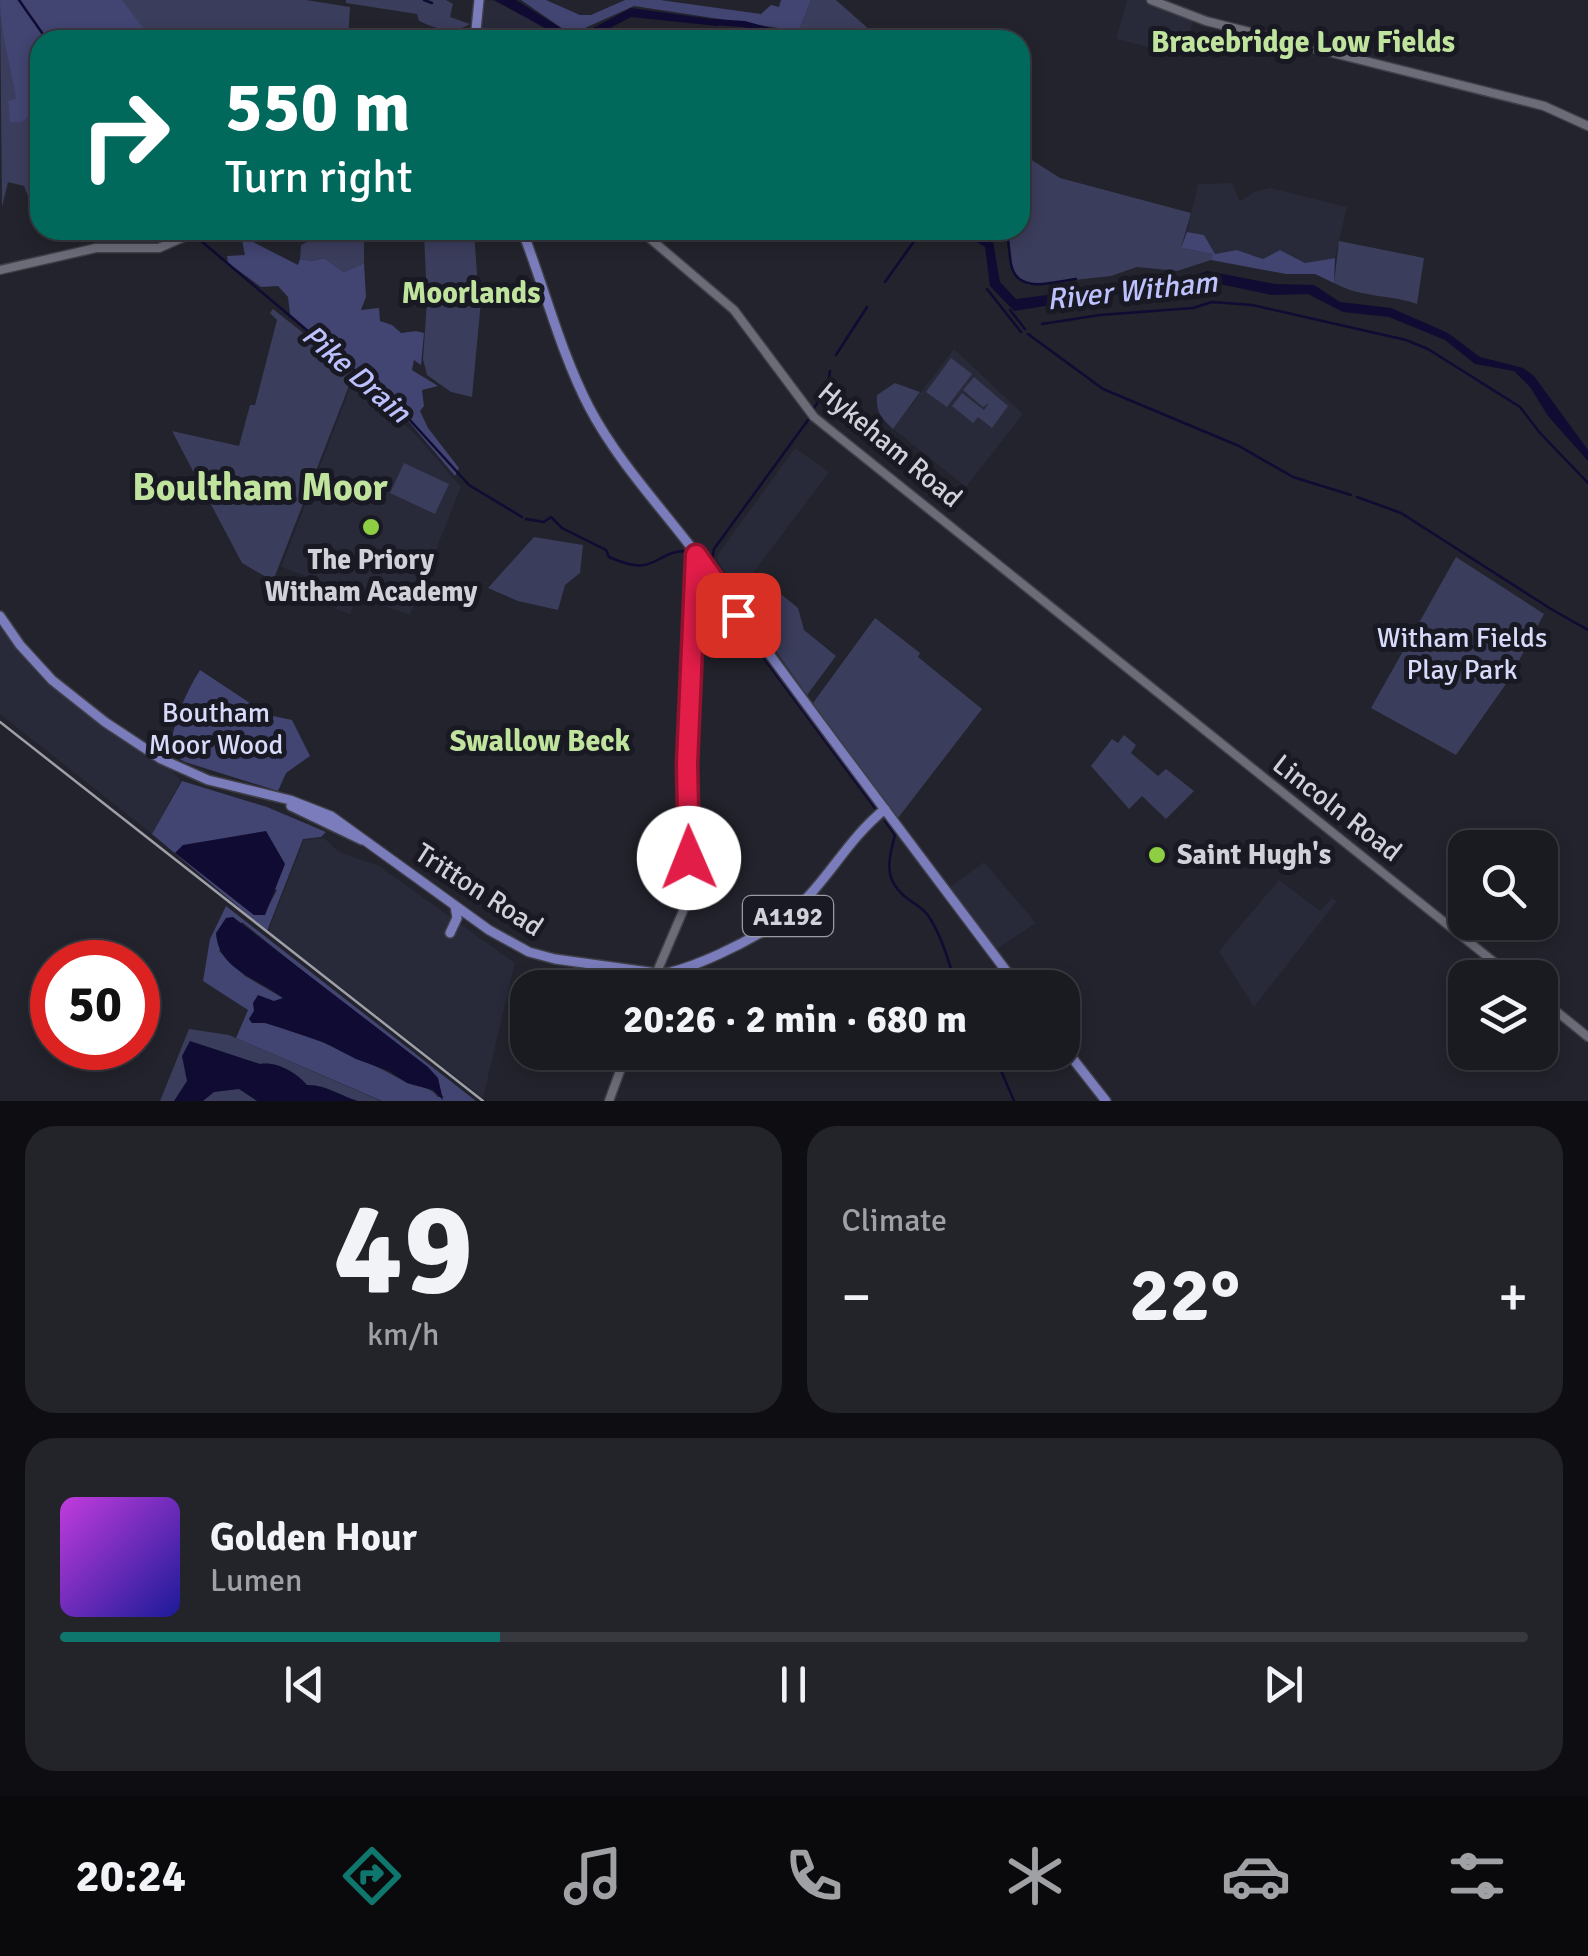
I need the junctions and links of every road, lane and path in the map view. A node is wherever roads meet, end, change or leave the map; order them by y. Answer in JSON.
{"nodes":[{"id":1,"x":479,"y":0,"type":"edge"},
{"id":2,"x":1151,"y":0,"type":"edge"},
{"id":3,"x":476,"y":30,"type":"edge"},
{"id":4,"x":1588,"y":126,"type":"edge"},
{"id":5,"x":178,"y":240,"type":"edge"},
{"id":6,"x":525,"y":240,"type":"edge"},
{"id":7,"x":652,"y":240,"type":"edge"},
{"id":8,"x":0,"y":270,"type":"edge"},
{"id":9,"x":696,"y":555,"type":"junction"},
{"id":10,"x":710,"y":573,"type":"junction"},
{"id":11,"x":696,"y":576,"type":"junction"},
{"id":12,"x":0,"y":616,"type":"edge"},
{"id":13,"x":1132,"y":673,"type":"joint"},
{"id":14,"x":265,"y":795,"type":"junction"},
{"id":15,"x":885,"y":809,"type":"junction"},
{"id":16,"x":331,"y":816,"type":"junction"},
{"id":17,"x":346,"y":834,"type":"junction"},
{"id":18,"x":362,"y":840,"type":"junction"},
{"id":19,"x":454,"y":906,"type":"junction"},
{"id":20,"x":450,"y":933,"type":"dead end"},
{"id":21,"x":1491,"y":960,"type":"edge"},
{"id":22,"x":629,"y":970,"type":"edge"},
{"id":23,"x":657,"y":970,"type":"edge"},
{"id":24,"x":671,"y":970,"type":"edge"},
{"id":25,"x":1006,"y":970,"type":"edge"},
{"id":26,"x":1558,"y":1013,"type":"edge"},
{"id":27,"x":1588,"y":1037,"type":"edge"},
{"id":28,"x":1080,"y":1067,"type":"edge"},
{"id":29,"x":621,"y":1070,"type":"edge"},
{"id":30,"x":610,"y":1101,"type":"edge"},
{"id":31,"x":1106,"y":1101,"type":"edge"}],
"edges":[{"from":1,"to":3,"type":"main road"},
{"from":2,"to":4,"type":"street"},
{"from":5,"to":8,"type":"street"},
{"from":6,"to":9,"type":"main road"},
{"from":7,"to":13,"type":"street","name":"Hykeham Road"},
{"from":9,"to":10,"type":"main road"},
{"from":9,"to":11,"type":"street"},
{"from":10,"to":11,"type":"street"},
{"from":10,"to":15,"type":"main road"},
{"from":11,"to":23,"type":"street"},
{"from":12,"to":14,"type":"main road","name":"Tritton Road"},
{"from":13,"to":21,"type":"street","name":"Lincoln Road"},
{"from":14,"to":16,"type":"main road","name":"Tritton Road"},
{"from":14,"to":17,"type":"main road","name":"Tritton Road"},
{"from":15,"to":24,"type":"main road","name":"Tritton Road","number":"A1192"},
{"from":15,"to":25,"type":"main road"},
{"from":16,"to":17,"type":"main road"},
{"from":16,"to":18,"type":"main road","name":"Tritton Road"},
{"from":17,"to":18,"type":"main road","name":"Tritton Road"},
{"from":18,"to":19,"type":"main road","name":"Tritton Road"},
{"from":19,"to":20,"type":"main road"},
{"from":19,"to":22,"type":"main road","name":"Tritton Road","number":"A1192"},
{"from":26,"to":27,"type":"street"},
{"from":28,"to":31,"type":"main road"},
{"from":29,"to":30,"type":"street"}]}
